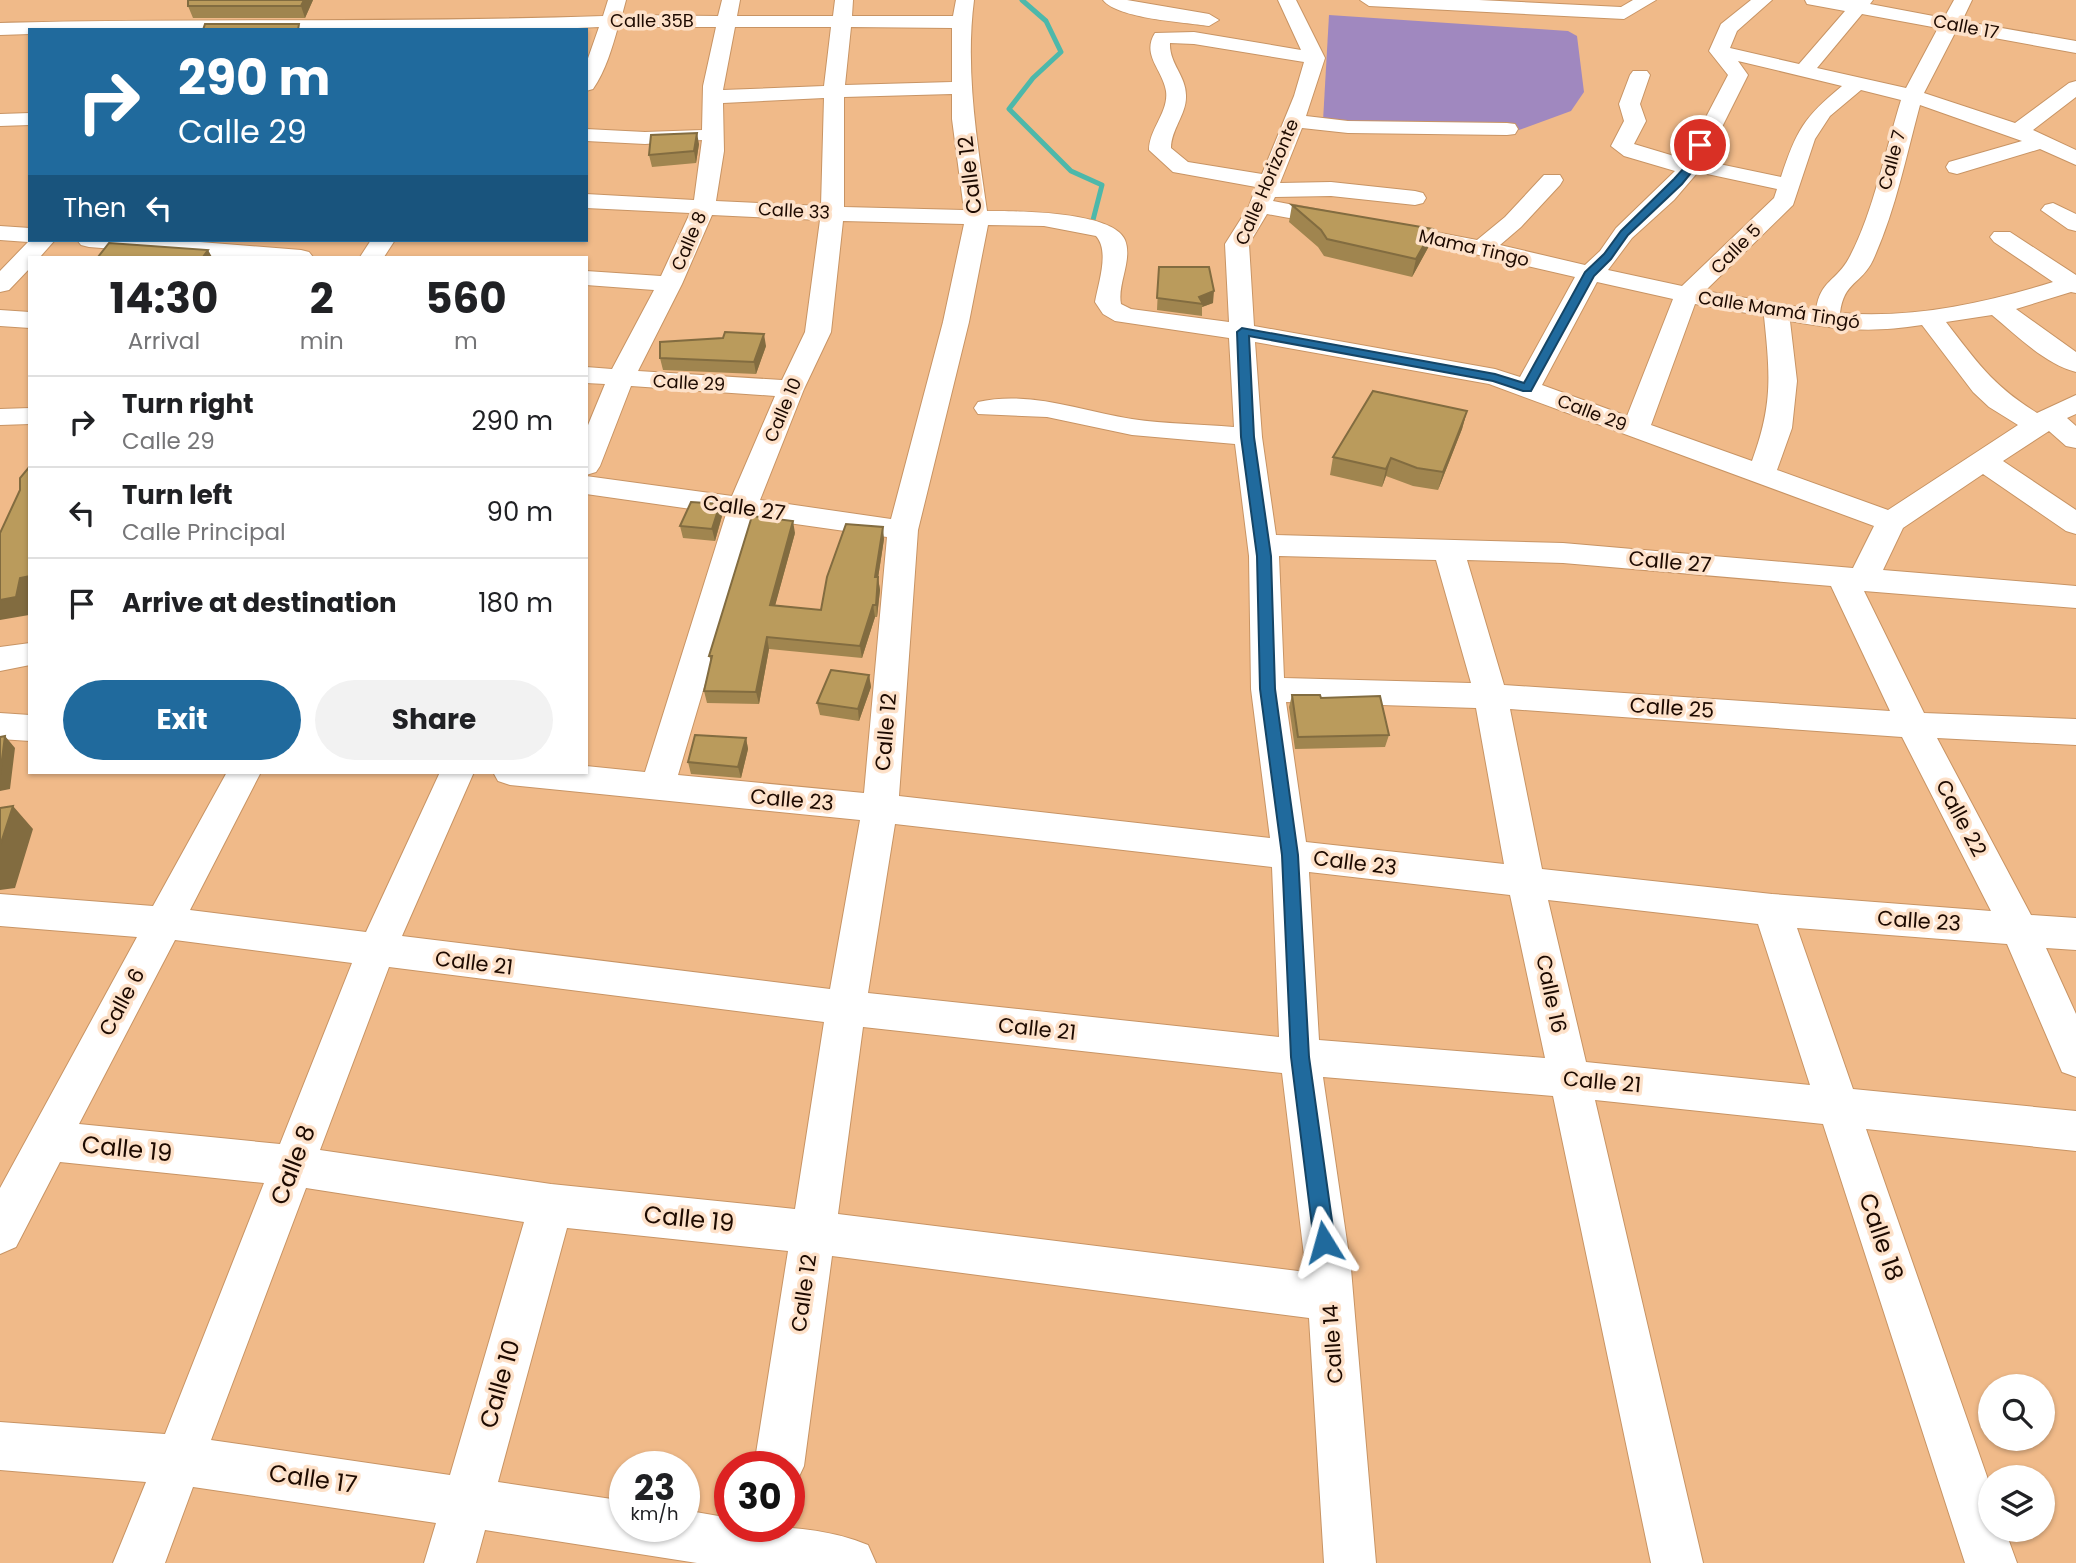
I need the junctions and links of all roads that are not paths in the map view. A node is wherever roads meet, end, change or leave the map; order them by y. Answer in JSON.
{"nodes":[{"id":1,"x":617,"y":0,"type":"edge"},
{"id":2,"x":1287,"y":0,"type":"edge"},
{"id":3,"x":1369,"y":0,"type":"edge"},
{"id":4,"x":1647,"y":0,"type":"edge"},
{"id":5,"x":1763,"y":0,"type":"edge"},
{"id":6,"x":1814,"y":0,"type":"edge"},
{"id":7,"x":1963,"y":0,"type":"edge"},
{"id":8,"x":491,"y":3,"type":"dead end"},
{"id":9,"x":1119,"y":3,"type":"edge"},
{"id":10,"x":1861,"y":4,"type":"edge"},
{"id":11,"x":133,"y":6,"type":"dead end"},
{"id":12,"x":1196,"y":9,"type":"edge"},
{"id":13,"x":15,"y":10,"type":"dead end"},
{"id":14,"x":728,"y":10,"type":"edge"},
{"id":15,"x":844,"y":11,"type":"edge"},
{"id":16,"x":963,"y":11,"type":"edge"},
{"id":17,"x":258,"y":21,"type":"edge"},
{"id":18,"x":611,"y":21,"type":"junction"},
{"id":19,"x":1951,"y":23,"type":"junction"},
{"id":20,"x":124,"y":28,"type":"edge"},
{"id":21,"x":483,"y":28,"type":"edge"},
{"id":22,"x":28,"y":34,"type":"edge"},
{"id":23,"x":2,"y":35,"type":"edge"},
{"id":24,"x":2076,"y":47,"type":"edge"},
{"id":25,"x":1310,"y":49,"type":"junction"},
{"id":26,"x":1719,"y":51,"type":"junction"},
{"id":27,"x":1804,"y":71,"type":"junction"},
{"id":28,"x":1640,"y":75,"type":"dead end"},
{"id":29,"x":588,"y":80,"type":"edge"},
{"id":30,"x":1857,"y":83,"type":"junction"},
{"id":31,"x":2076,"y":87,"type":"edge"},
{"id":32,"x":962,"y":88,"type":"junction"},
{"id":33,"x":834,"y":90,"type":"junction"},
{"id":34,"x":1912,"y":96,"type":"junction"},
{"id":35,"x":713,"y":98,"type":"junction"},
{"id":36,"x":28,"y":119,"type":"edge"},
{"id":37,"x":0,"y":120,"type":"edge"},
{"id":38,"x":1293,"y":121,"type":"junction"},
{"id":39,"x":1507,"y":129,"type":"dead end"},
{"id":40,"x":2018,"y":131,"type":"junction"},
{"id":41,"x":714,"y":134,"type":"junction"},
{"id":42,"x":588,"y":135,"type":"edge"},
{"id":43,"x":2042,"y":142,"type":"junction"},
{"id":44,"x":2076,"y":158,"type":"edge"},
{"id":45,"x":1690,"y":166,"type":"junction"},
{"id":46,"x":1957,"y":167,"type":"dead end"},
{"id":47,"x":1552,"y":180,"type":"dead end"},
{"id":48,"x":1789,"y":185,"type":"junction"},
{"id":49,"x":1264,"y":193,"type":"junction"},
{"id":50,"x":1415,"y":198,"type":"dead end"},
{"id":51,"x":588,"y":201,"type":"edge"},
{"id":52,"x":704,"y":206,"type":"junction"},
{"id":53,"x":2053,"y":210,"type":"dead end"},
{"id":54,"x":832,"y":214,"type":"junction"},
{"id":55,"x":989,"y":218,"type":"junction"},
{"id":56,"x":2076,"y":224,"type":"edge"},
{"id":57,"x":0,"y":233,"type":"edge"},
{"id":58,"x":28,"y":235,"type":"edge"},
{"id":59,"x":2002,"y":237,"type":"dead end"},
{"id":60,"x":41,"y":242,"type":"edge"},
{"id":61,"x":111,"y":242,"type":"edge"},
{"id":62,"x":178,"y":248,"type":"edge"},
{"id":63,"x":1482,"y":248,"type":"junction"},
{"id":64,"x":287,"y":256,"type":"edge"},
{"id":65,"x":1589,"y":274,"type":"junction"},
{"id":66,"x":588,"y":278,"type":"edge"},
{"id":67,"x":670,"y":284,"type":"junction"},
{"id":68,"x":2074,"y":284,"type":"edge"},
{"id":69,"x":0,"y":285,"type":"edge"},
{"id":70,"x":1687,"y":295,"type":"junction"},
{"id":71,"x":1997,"y":307,"type":"junction"},
{"id":72,"x":1776,"y":309,"type":"junction"},
{"id":73,"x":1929,"y":317,"type":"junction"},
{"id":74,"x":0,"y":318,"type":"edge"},
{"id":75,"x":28,"y":320,"type":"edge"},
{"id":76,"x":1828,"y":320,"type":"junction"},
{"id":77,"x":1242,"y":332,"type":"junction"},
{"id":78,"x":2076,"y":365,"type":"edge"},
{"id":79,"x":588,"y":375,"type":"edge"},
{"id":80,"x":620,"y":379,"type":"junction"},
{"id":81,"x":1527,"y":388,"type":"junction"},
{"id":82,"x":791,"y":389,"type":"junction"},
{"id":83,"x":2076,"y":403,"type":"edge"},
{"id":84,"x":988,"y":408,"type":"dead end"},
{"id":85,"x":28,"y":416,"type":"edge"},
{"id":86,"x":0,"y":417,"type":"edge"},
{"id":87,"x":2044,"y":421,"type":"junction"},
{"id":88,"x":1636,"y":429,"type":"junction"},
{"id":89,"x":1248,"y":437,"type":"junction"},
{"id":90,"x":2076,"y":440,"type":"edge"},
{"id":91,"x":588,"y":461,"type":"edge"},
{"id":92,"x":1984,"y":461,"type":"junction"},
{"id":93,"x":1760,"y":476,"type":"junction"},
{"id":94,"x":588,"y":485,"type":"edge"},
{"id":95,"x":742,"y":508,"type":"junction"},
{"id":96,"x":1891,"y":522,"type":"junction"},
{"id":97,"x":2076,"y":524,"type":"edge"},
{"id":98,"x":903,"y":530,"type":"junction"},
{"id":99,"x":1262,"y":545,"type":"junction"},
{"id":100,"x":1448,"y":549,"type":"junction"},
{"id":101,"x":1852,"y":580,"type":"junction"},
{"id":102,"x":2076,"y":597,"type":"edge"},
{"id":103,"x":28,"y":654,"type":"edge"},
{"id":104,"x":0,"y":659,"type":"edge"},
{"id":105,"x":1268,"y":689,"type":"junction"},
{"id":106,"x":1491,"y":696,"type":"junction"},
{"id":107,"x":1915,"y":725,"type":"junction"},
{"id":108,"x":0,"y":726,"type":"edge"},
{"id":109,"x":28,"y":728,"type":"edge"},
{"id":110,"x":2076,"y":732,"type":"edge"},
{"id":111,"x":243,"y":774,"type":"edge"},
{"id":112,"x":456,"y":774,"type":"edge"},
{"id":113,"x":530,"y":774,"type":"edge"},
{"id":114,"x":657,"y":787,"type":"junction"},
{"id":115,"x":880,"y":808,"type":"junction"},
{"id":116,"x":1290,"y":855,"type":"junction"},
{"id":117,"x":1526,"y":883,"type":"junction"},
{"id":118,"x":0,"y":910,"type":"edge"},
{"id":119,"x":1772,"y":910,"type":"junction"},
{"id":120,"x":164,"y":923,"type":"junction"},
{"id":121,"x":2019,"y":929,"type":"junction"},
{"id":122,"x":2076,"y":934,"type":"edge"},
{"id":123,"x":376,"y":951,"type":"junction"},
{"id":124,"x":846,"y":1008,"type":"junction"},
{"id":125,"x":1300,"y":1057,"type":"junction"},
{"id":126,"x":2076,"y":1059,"type":"edge"},
{"id":127,"x":1570,"y":1079,"type":"junction"},
{"id":128,"x":1837,"y":1105,"type":"junction"},
{"id":129,"x":2076,"y":1131,"type":"edge"},
{"id":130,"x":48,"y":1141,"type":"junction"},
{"id":131,"x":292,"y":1166,"type":"junction"},
{"id":132,"x":551,"y":1205,"type":"junction"},
{"id":133,"x":0,"y":1232,"type":"edge"},
{"id":134,"x":813,"y":1232,"type":"junction"},
{"id":135,"x":1330,"y":1298,"type":"junction"},
{"id":136,"x":0,"y":1446,"type":"edge"},
{"id":137,"x":781,"y":1451,"type":"edge"},
{"id":138,"x":180,"y":1460,"type":"junction"},
{"id":139,"x":468,"y":1500,"type":"junction"},
{"id":140,"x":609,"y":1523,"type":"edge"},
{"id":141,"x":700,"y":1536,"type":"edge"},
{"id":142,"x":768,"y":1546,"type":"edge"},
{"id":143,"x":139,"y":1563,"type":"edge"},
{"id":144,"x":450,"y":1563,"type":"edge"},
{"id":145,"x":850,"y":1563,"type":"edge"},
{"id":146,"x":1350,"y":1563,"type":"edge"},
{"id":147,"x":1676,"y":1563,"type":"edge"},
{"id":148,"x":1991,"y":1563,"type":"edge"}],
"edges":[{"from":1,"to":18,"type":"street"},
{"from":2,"to":25,"type":"street"},
{"from":3,"to":4,"type":"street"},
{"from":5,"to":26,"type":"street"},
{"from":6,"to":10,"type":"street","name":"Calle 17"},
{"from":7,"to":19,"type":"street","name":"Calle 7"},
{"from":8,"to":21,"type":"street"},
{"from":9,"to":12,"type":"street"},
{"from":10,"to":19,"type":"street","name":"Calle 17"},
{"from":10,"to":27,"type":"street"},
{"from":11,"to":20,"type":"street"},
{"from":12,"to":25,"type":"street"},
{"from":13,"to":23,"type":"street"},
{"from":14,"to":15,"type":"street","name":"Calle 35B"},
{"from":14,"to":18,"type":"street","name":"Calle 35B"},
{"from":14,"to":35,"type":"street","name":"Calle 8"},
{"from":15,"to":16,"type":"street","name":"Calle 35B"},
{"from":15,"to":33,"type":"street","name":"Calle 10"},
{"from":16,"to":32,"type":"street","name":"Calle 12"},
{"from":17,"to":20,"type":"street","name":"Calle 35B"},
{"from":17,"to":21,"type":"street","name":"Calle 35B"},
{"from":18,"to":21,"type":"street","name":"Calle 35B"},
{"from":18,"to":29,"type":"street"},
{"from":19,"to":24,"type":"street","name":"Calle 17"},
{"from":19,"to":34,"type":"street","name":"Calle 7"},
{"from":22,"to":23,"type":"street","name":"Calle 35B"},
{"from":25,"to":38,"type":"street","name":"Calle Horizonte"},
{"from":25,"to":49,"type":"street"},
{"from":26,"to":27,"type":"street"},
{"from":26,"to":45,"type":"street"},
{"from":27,"to":30,"type":"street"},
{"from":28,"to":45,"type":"street"},
{"from":30,"to":34,"type":"street"},
{"from":30,"to":48,"type":"street","name":"Calle 5"},
{"from":31,"to":40,"type":"street"},
{"from":32,"to":33,"type":"street"},
{"from":32,"to":55,"type":"street","name":"Calle 12"},
{"from":33,"to":35,"type":"street"},
{"from":33,"to":54,"type":"street","name":"Calle 10"},
{"from":34,"to":40,"type":"street"},
{"from":34,"to":76,"type":"street","name":"Calle 7"},
{"from":35,"to":41,"type":"street","name":"Calle 8"},
{"from":36,"to":37,"type":"street"},
{"from":38,"to":39,"type":"street"},
{"from":38,"to":49,"type":"street","name":"Calle Horizonte"},
{"from":40,"to":43,"type":"street"},
{"from":41,"to":42,"type":"street"},
{"from":41,"to":52,"type":"street","name":"Calle 8"},
{"from":43,"to":44,"type":"street"},
{"from":43,"to":46,"type":"street"},
{"from":45,"to":48,"type":"street"},
{"from":45,"to":65,"type":"street"},
{"from":47,"to":63,"type":"street"},
{"from":48,"to":70,"type":"street","name":"Calle 5"},
{"from":49,"to":50,"type":"street"},
{"from":49,"to":63,"type":"street","name":"Mama Tingo"},
{"from":49,"to":77,"type":"street","name":"Calle Horizonte"},
{"from":51,"to":52,"type":"street","name":"Calle 33"},
{"from":52,"to":54,"type":"street","name":"Calle 33"},
{"from":52,"to":67,"type":"street","name":"Calle 8"},
{"from":53,"to":56,"type":"street"},
{"from":54,"to":55,"type":"street","name":"Calle 33"},
{"from":54,"to":82,"type":"street","name":"Calle 10"},
{"from":55,"to":77,"type":"street","name":"Calle 33"},
{"from":55,"to":98,"type":"street","name":"Calle 12"},
{"from":57,"to":58,"type":"street"},
{"from":59,"to":68,"type":"street"},
{"from":60,"to":69,"type":"street"},
{"from":61,"to":62,"type":"street"},
{"from":62,"to":64,"type":"street"},
{"from":63,"to":65,"type":"street","name":"Mama Tingo"},
{"from":65,"to":70,"type":"street","name":"Mama Tingo"},
{"from":65,"to":81,"type":"street"},
{"from":66,"to":67,"type":"street"},
{"from":67,"to":80,"type":"street","name":"Calle 8"},
{"from":68,"to":71,"type":"street","name":"Calle Mamá Tingó"},
{"from":70,"to":72,"type":"street","name":"Calle Mamá Tingó"},
{"from":70,"to":88,"type":"street","name":"Calle 5"},
{"from":71,"to":73,"type":"street","name":"Calle Mamá Tingó"},
{"from":71,"to":78,"type":"street"},
{"from":72,"to":76,"type":"street","name":"Calle Mamá Tingó"},
{"from":72,"to":93,"type":"street"},
{"from":73,"to":76,"type":"street","name":"Calle Mamá Tingó"},
{"from":73,"to":87,"type":"street"},
{"from":74,"to":75,"type":"street"},
{"from":77,"to":81,"type":"street","name":"Calle 29"},
{"from":77,"to":89,"type":"street","name":"Calle 14"},
{"from":79,"to":80,"type":"street","name":"Calle 29"},
{"from":80,"to":82,"type":"street","name":"Calle 29"},
{"from":80,"to":91,"type":"street","name":"Calle 8"},
{"from":81,"to":88,"type":"street","name":"Calle 29"},
{"from":82,"to":95,"type":"street","name":"Calle 10"},
{"from":83,"to":87,"type":"street"},
{"from":84,"to":89,"type":"street"},
{"from":85,"to":86,"type":"street"},
{"from":87,"to":90,"type":"street"},
{"from":87,"to":92,"type":"street"},
{"from":88,"to":93,"type":"street","name":"Calle 29"},
{"from":89,"to":99,"type":"street","name":"Calle 14"},
{"from":92,"to":96,"type":"street"},
{"from":92,"to":97,"type":"street"},
{"from":93,"to":96,"type":"street","name":"Calle 29"},
{"from":94,"to":95,"type":"street","name":"Calle 27"},
{"from":95,"to":98,"type":"street","name":"Calle 27"},
{"from":95,"to":114,"type":"street","name":"Calle 10"},
{"from":96,"to":101,"type":"street"},
{"from":98,"to":115,"type":"street","name":"Calle 12"},
{"from":99,"to":100,"type":"street","name":"Calle 27"},
{"from":99,"to":105,"type":"street","name":"Calle 14"},
{"from":100,"to":101,"type":"street","name":"Calle 27"},
{"from":100,"to":106,"type":"street","name":"Calle 16"},
{"from":101,"to":102,"type":"street","name":"Calle 27"},
{"from":101,"to":107,"type":"street","name":"Calle 22"},
{"from":103,"to":104,"type":"street"},
{"from":105,"to":106,"type":"street","name":"Calle 25"},
{"from":105,"to":116,"type":"street","name":"Calle 14"},
{"from":106,"to":107,"type":"street","name":"Calle 25"},
{"from":106,"to":117,"type":"street","name":"Calle 16"},
{"from":107,"to":110,"type":"street","name":"Calle 25"},
{"from":107,"to":121,"type":"street","name":"Calle 22"},
{"from":108,"to":109,"type":"street"},
{"from":111,"to":120,"type":"street","name":"Calle 6"},
{"from":112,"to":123,"type":"street","name":"Calle 8"},
{"from":113,"to":114,"type":"street","name":"Calle 23"},
{"from":114,"to":115,"type":"street","name":"Calle 23"},
{"from":115,"to":116,"type":"street","name":"Calle 23"},
{"from":115,"to":124,"type":"street","name":"Calle 12"},
{"from":116,"to":117,"type":"street","name":"Calle 23"},
{"from":116,"to":125,"type":"street","name":"Calle 14"},
{"from":117,"to":119,"type":"street","name":"Calle 23"},
{"from":117,"to":127,"type":"street","name":"Calle 16"},
{"from":118,"to":120,"type":"street","name":"Calle 21"},
{"from":119,"to":121,"type":"street","name":"Calle 23"},
{"from":119,"to":128,"type":"street","name":"Calle 18"},
{"from":120,"to":123,"type":"street","name":"Calle 21"},
{"from":120,"to":130,"type":"street","name":"Calle 6"},
{"from":121,"to":122,"type":"street","name":"Calle 23"},
{"from":121,"to":126,"type":"street","name":"Calle 22"},
{"from":123,"to":124,"type":"street","name":"Calle 21"},
{"from":123,"to":131,"type":"street","name":"Calle 8"},
{"from":124,"to":125,"type":"street","name":"Calle 21"},
{"from":124,"to":134,"type":"street","name":"Calle 12"},
{"from":125,"to":127,"type":"street","name":"Calle 21"},
{"from":125,"to":135,"type":"street","name":"Calle 14"},
{"from":127,"to":128,"type":"street","name":"Calle 21"},
{"from":127,"to":147,"type":"street","name":"Calle 16"},
{"from":128,"to":129,"type":"street","name":"Calle 21"},
{"from":128,"to":148,"type":"street","name":"Calle 18"},
{"from":130,"to":131,"type":"street","name":"Calle 19"},
{"from":130,"to":133,"type":"street","name":"Calle 6"},
{"from":131,"to":132,"type":"street","name":"Calle 19"},
{"from":131,"to":138,"type":"street","name":"Calle 8"},
{"from":132,"to":134,"type":"street","name":"Calle 19"},
{"from":132,"to":139,"type":"street","name":"Calle 10"},
{"from":134,"to":135,"type":"street","name":"Calle 19"},
{"from":134,"to":137,"type":"street","name":"Calle 12"},
{"from":135,"to":146,"type":"street","name":"Calle 14"},
{"from":136,"to":138,"type":"street","name":"Calle 17"},
{"from":138,"to":139,"type":"street","name":"Calle 17"},
{"from":138,"to":143,"type":"street","name":"Calle 8"},
{"from":139,"to":140,"type":"street","name":"Calle 17"},
{"from":139,"to":144,"type":"street","name":"Calle 10"},
{"from":141,"to":142,"type":"street","name":"Calle 17"},
{"from":142,"to":145,"type":"street","name":"Calle 17"}]}
